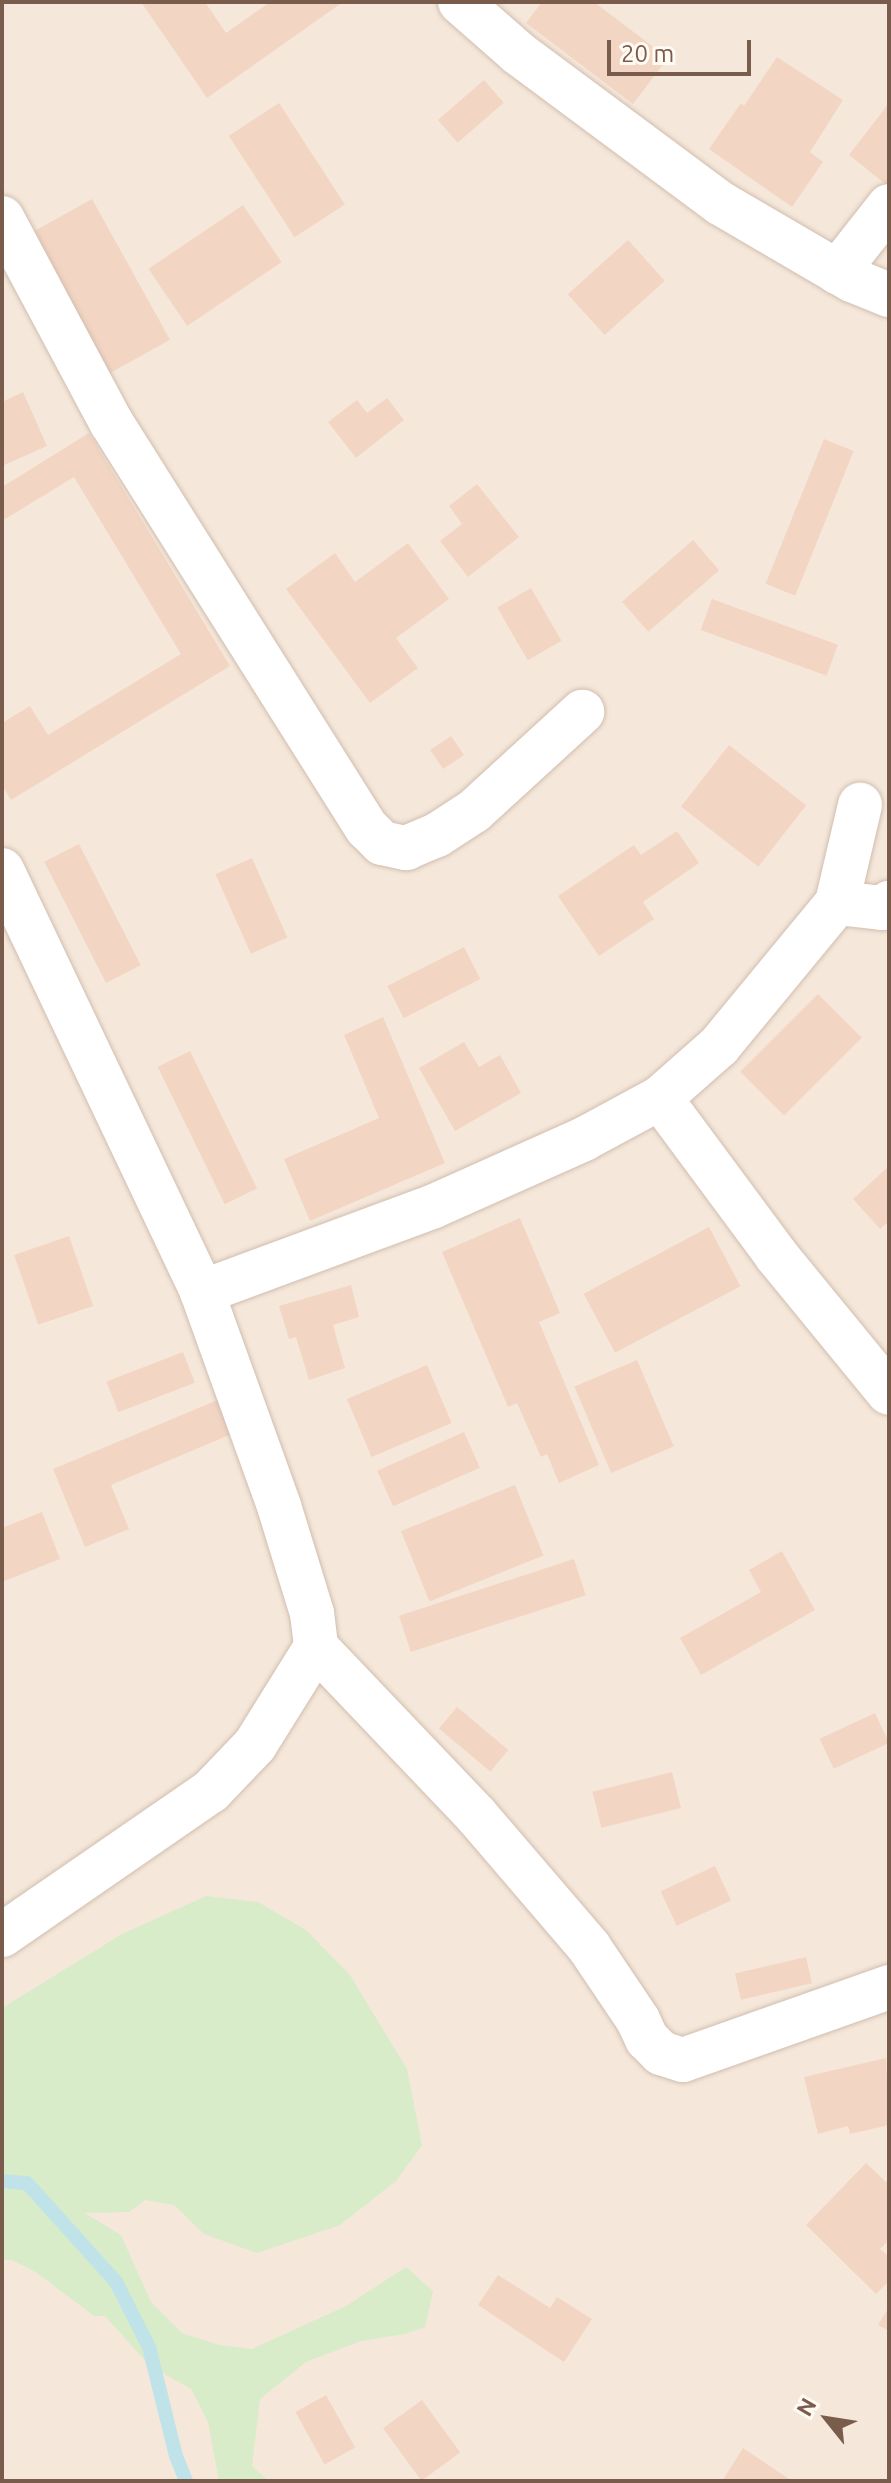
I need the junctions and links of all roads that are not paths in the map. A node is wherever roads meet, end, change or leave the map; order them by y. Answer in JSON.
{"nodes":[{"id":1,"x":460,"y":2,"type":"edge"},
{"id":2,"x":889,"y":206,"type":"edge"},
{"id":3,"x":2,"y":218,"type":"edge"},
{"id":4,"x":837,"y":272,"type":"junction"},
{"id":5,"x":889,"y":295,"type":"edge"},
{"id":6,"x":582,"y":712,"type":"dead end"},
{"id":7,"x":860,"y":805,"type":"dead end"},
{"id":8,"x":2,"y":870,"type":"edge"},
{"id":9,"x":837,"y":903,"type":"junction"},
{"id":10,"x":889,"y":903,"type":"edge"},
{"id":11,"x":660,"y":1098,"type":"junction"},
{"id":12,"x":202,"y":1292,"type":"junction"},
{"id":13,"x":889,"y":1393,"type":"edge"},
{"id":14,"x":316,"y":1647,"type":"junction"},
{"id":15,"x":2,"y":1935,"type":"edge"},
{"id":16,"x":889,"y":1987,"type":"edge"}],
"edges":[{"from":1,"to":4,"type":"street"},
{"from":2,"to":4,"type":"street"},
{"from":3,"to":6,"type":"street"},
{"from":4,"to":5,"type":"street"},
{"from":7,"to":9,"type":"street"},
{"from":8,"to":12,"type":"street"},
{"from":9,"to":10,"type":"street"},
{"from":9,"to":11,"type":"street"},
{"from":11,"to":12,"type":"street"},
{"from":11,"to":13,"type":"street"},
{"from":12,"to":14,"type":"street"},
{"from":14,"to":15,"type":"street"},
{"from":14,"to":16,"type":"street"}]}
